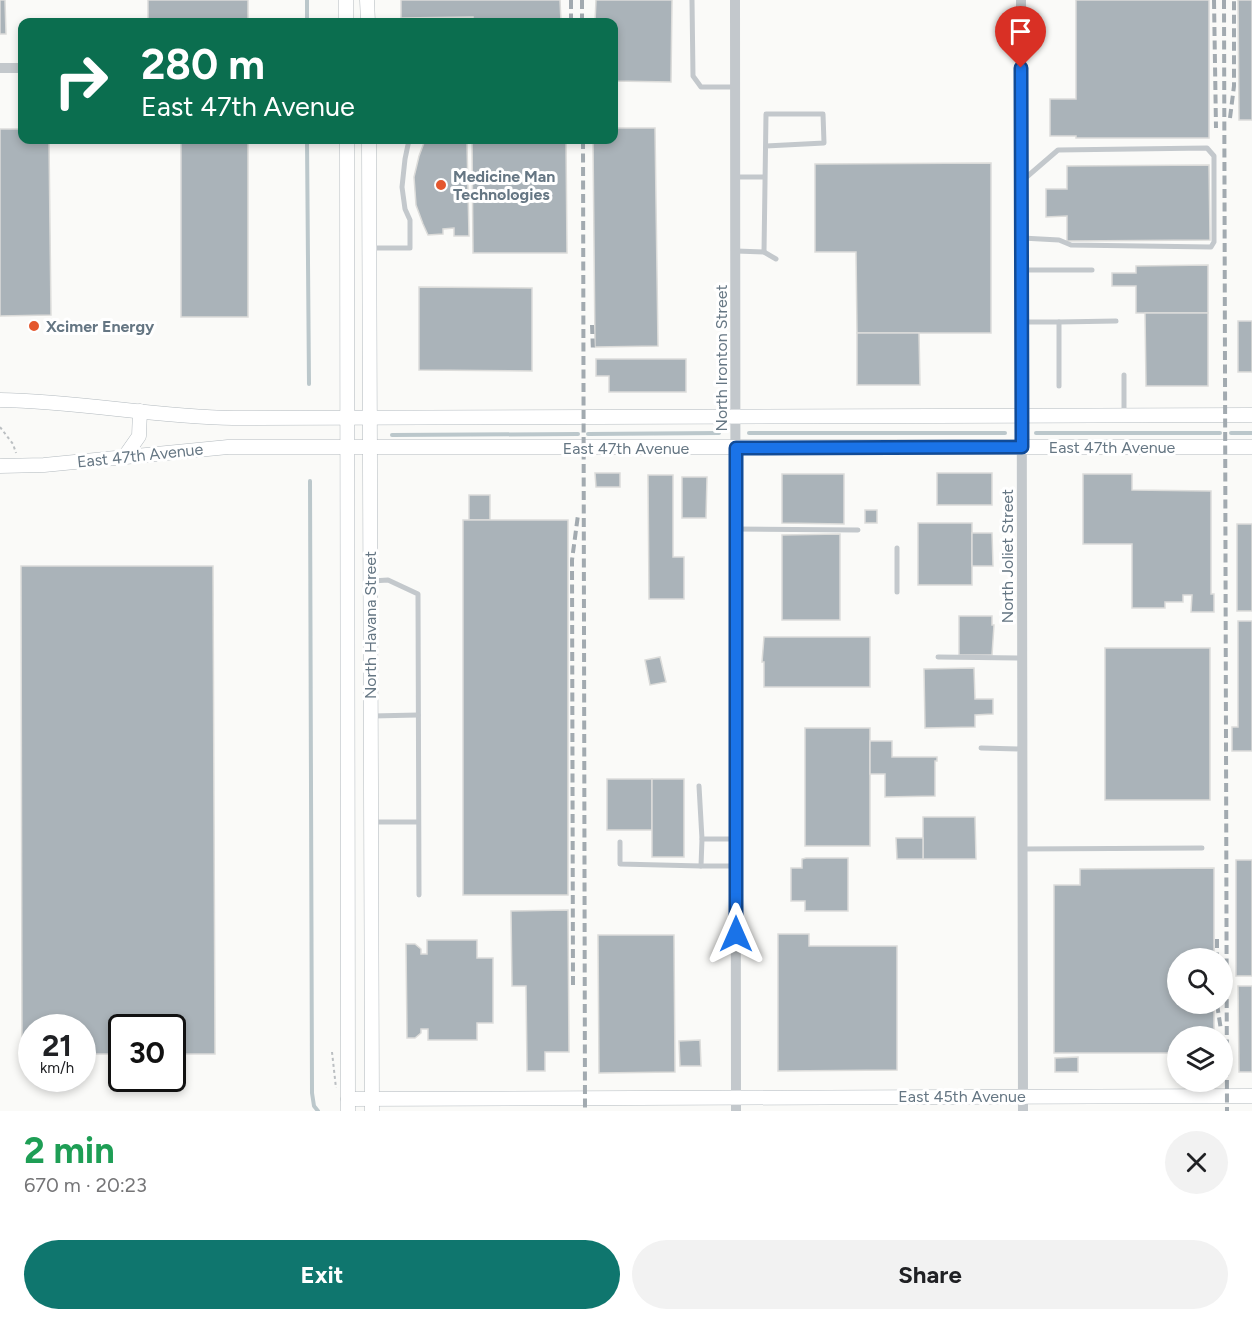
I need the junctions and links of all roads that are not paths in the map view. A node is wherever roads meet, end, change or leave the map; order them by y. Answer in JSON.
{"nodes":[{"id":1,"x":346,"y":0,"type":"edge"},
{"id":2,"x":368,"y":0,"type":"edge"},
{"id":3,"x":692,"y":0,"type":"edge"},
{"id":4,"x":735,"y":0,"type":"edge"},
{"id":5,"x":1021,"y":0,"type":"edge"},
{"id":6,"x":346,"y":18,"type":"edge"},
{"id":7,"x":368,"y":18,"type":"edge"},
{"id":8,"x":0,"y":68,"type":"edge"},
{"id":9,"x":18,"y":68,"type":"edge"},
{"id":10,"x":735,"y":87,"type":"junction"},
{"id":11,"x":347,"y":144,"type":"edge"},
{"id":12,"x":369,"y":144,"type":"edge"},
{"id":13,"x":409,"y":144,"type":"edge"},
{"id":14,"x":766,"y":146,"type":"junction"},
{"id":15,"x":735,"y":177,"type":"junction"},
{"id":16,"x":764,"y":177,"type":"junction"},
{"id":17,"x":1022,"y":181,"type":"junction"},
{"id":18,"x":1022,"y":238,"type":"junction"},
{"id":19,"x":370,"y":248,"type":"junction"},
{"id":20,"x":736,"y":251,"type":"junction"},
{"id":21,"x":764,"y":252,"type":"junction"},
{"id":22,"x":776,"y":259,"type":"dead end"},
{"id":23,"x":1021,"y":270,"type":"junction"},
{"id":24,"x":1092,"y":270,"type":"dead end"},
{"id":25,"x":1021,"y":321,"type":"junction"},
{"id":26,"x":1059,"y":321,"type":"junction"},
{"id":27,"x":1116,"y":321,"type":"dead end"},
{"id":28,"x":1124,"y":375,"type":"dead end"},
{"id":29,"x":1059,"y":386,"type":"dead end"},
{"id":30,"x":0,"y":400,"type":"edge"},
{"id":31,"x":140,"y":411,"type":"junction"},
{"id":32,"x":1022,"y":415,"type":"junction"},
{"id":33,"x":1124,"y":415,"type":"junction"},
{"id":34,"x":1252,"y":415,"type":"edge"},
{"id":35,"x":736,"y":416,"type":"junction"},
{"id":36,"x":348,"y":418,"type":"junction"},
{"id":37,"x":370,"y":418,"type":"junction"},
{"id":38,"x":348,"y":447,"type":"junction"},
{"id":39,"x":1022,"y":447,"type":"junction"},
{"id":40,"x":1252,"y":447,"type":"edge"},
{"id":41,"x":369,"y":448,"type":"junction"},
{"id":42,"x":736,"y":448,"type":"junction"},
{"id":43,"x":125,"y":456,"type":"junction"},
{"id":44,"x":0,"y":466,"type":"edge"},
{"id":45,"x":736,"y":529,"type":"junction"},
{"id":46,"x":858,"y":530,"type":"dead end"},
{"id":47,"x":897,"y":548,"type":"dead end"},
{"id":48,"x":370,"y":581,"type":"junction"},
{"id":49,"x":897,"y":592,"type":"dead end"},
{"id":50,"x":938,"y":657,"type":"dead end"},
{"id":51,"x":1022,"y":658,"type":"junction"},
{"id":52,"x":418,"y":715,"type":"junction"},
{"id":53,"x":370,"y":716,"type":"junction"},
{"id":54,"x":981,"y":748,"type":"dead end"},
{"id":55,"x":1022,"y":749,"type":"junction"},
{"id":56,"x":699,"y":786,"type":"dead end"},
{"id":57,"x":371,"y":822,"type":"junction"},
{"id":58,"x":418,"y":822,"type":"junction"},
{"id":59,"x":702,"y":838,"type":"junction"},
{"id":60,"x":736,"y":839,"type":"junction"},
{"id":61,"x":620,"y":842,"type":"dead end"},
{"id":62,"x":1202,"y":848,"type":"dead end"},
{"id":63,"x":1022,"y":849,"type":"junction"},
{"id":64,"x":701,"y":866,"type":"junction"},
{"id":65,"x":736,"y":866,"type":"junction"},
{"id":66,"x":418,"y":895,"type":"dead end"},
{"id":67,"x":1023,"y":1096,"type":"junction"},
{"id":68,"x":1252,"y":1096,"type":"edge"},
{"id":69,"x":345,"y":1099,"type":"edge"},
{"id":70,"x":736,"y":1104,"type":"edge"},
{"id":71,"x":371,"y":1105,"type":"edge"},
{"id":72,"x":1023,"y":1111,"type":"edge"}],
"edges":[{"from":1,"to":6,"type":"main road"},
{"from":2,"to":7,"type":"main road"},
{"from":3,"to":10,"type":"lane"},
{"from":4,"to":10,"type":"street","name":"North Ironton Street"},
{"from":5,"to":17,"type":"street","name":"North Joliet Street"},
{"from":8,"to":9,"type":"street"},
{"from":10,"to":15,"type":"street","name":"North Ironton Street"},
{"from":11,"to":36,"type":"main road","name":"North Havana Street"},
{"from":12,"to":19,"type":"main road","name":"North Havana Street"},
{"from":13,"to":19,"type":"lane"},
{"from":14,"to":14,"type":"lane"},
{"from":14,"to":16,"type":"lane"},
{"from":15,"to":16,"type":"lane"},
{"from":15,"to":20,"type":"street","name":"North Ironton Street"},
{"from":16,"to":21,"type":"lane"},
{"from":17,"to":18,"type":"street","name":"North Joliet Street"},
{"from":17,"to":18,"type":"lane"},
{"from":18,"to":23,"type":"street","name":"North Joliet Street"},
{"from":19,"to":37,"type":"main road","name":"North Havana Street"},
{"from":20,"to":21,"type":"lane"},
{"from":20,"to":35,"type":"street","name":"North Ironton Street"},
{"from":21,"to":22,"type":"lane"},
{"from":23,"to":24,"type":"lane"},
{"from":23,"to":25,"type":"street","name":"North Joliet Street"},
{"from":25,"to":26,"type":"lane"},
{"from":25,"to":32,"type":"street","name":"North Joliet Street"},
{"from":26,"to":27,"type":"lane"},
{"from":26,"to":29,"type":"lane"},
{"from":28,"to":33,"type":"lane"},
{"from":30,"to":31,"type":"main road","name":"East 47th Avenue"},
{"from":31,"to":36,"type":"main road","name":"East 47th Avenue"},
{"from":31,"to":43,"type":"main road"},
{"from":32,"to":33,"type":"main road","name":"East 47th Avenue"},
{"from":32,"to":35,"type":"main road","name":"East 47th Avenue"},
{"from":32,"to":39,"type":"street","name":"North Joliet Street"},
{"from":33,"to":34,"type":"main road","name":"East 47th Avenue"},
{"from":35,"to":37,"type":"main road","name":"East 47th Avenue"},
{"from":35,"to":42,"type":"street","name":"North Ironton Street"},
{"from":36,"to":37,"type":"main road","name":"East 47th Avenue"},
{"from":36,"to":38,"type":"main road","name":"North Havana Street"},
{"from":37,"to":41,"type":"main road","name":"North Havana Street"},
{"from":38,"to":41,"type":"main road","name":"East 47th Avenue"},
{"from":38,"to":43,"type":"main road","name":"East 47th Avenue"},
{"from":38,"to":69,"type":"main road","name":"North Havana Street"},
{"from":39,"to":40,"type":"main road","name":"East 47th Avenue"},
{"from":39,"to":42,"type":"main road","name":"East 47th Avenue"},
{"from":39,"to":51,"type":"street","name":"North Joliet Street"},
{"from":41,"to":42,"type":"main road","name":"East 47th Avenue"},
{"from":41,"to":48,"type":"main road","name":"North Havana Street"},
{"from":42,"to":45,"type":"street","name":"North Ironton Street"},
{"from":43,"to":44,"type":"main road","name":"East 47th Avenue"},
{"from":45,"to":46,"type":"lane"},
{"from":45,"to":60,"type":"street","name":"North Ironton Street"},
{"from":47,"to":49,"type":"lane"},
{"from":48,"to":52,"type":"lane"},
{"from":48,"to":53,"type":"main road","name":"North Havana Street"},
{"from":50,"to":51,"type":"lane"},
{"from":51,"to":55,"type":"street","name":"North Joliet Street"},
{"from":52,"to":53,"type":"lane"},
{"from":52,"to":58,"type":"lane"},
{"from":53,"to":57,"type":"main road","name":"North Havana Street"},
{"from":54,"to":55,"type":"lane"},
{"from":55,"to":63,"type":"street","name":"North Joliet Street"},
{"from":56,"to":59,"type":"lane"},
{"from":57,"to":58,"type":"lane"},
{"from":57,"to":71,"type":"main road","name":"North Havana Street"},
{"from":58,"to":66,"type":"lane"},
{"from":59,"to":60,"type":"lane"},
{"from":59,"to":64,"type":"lane"},
{"from":60,"to":65,"type":"street","name":"North Ironton Street"},
{"from":61,"to":64,"type":"lane"},
{"from":62,"to":63,"type":"lane"},
{"from":63,"to":67,"type":"street","name":"North Joliet Street"},
{"from":64,"to":65,"type":"lane"},
{"from":65,"to":70,"type":"street","name":"North Ironton Street"},
{"from":67,"to":68,"type":"main road","name":"East 45th Avenue"},
{"from":67,"to":70,"type":"main road","name":"East 45th Avenue"},
{"from":67,"to":72,"type":"street","name":"North Joliet Street"},
{"from":69,"to":71,"type":"main road","name":"East 45th Avenue"},
{"from":70,"to":71,"type":"main road","name":"East 45th Avenue"}]}
